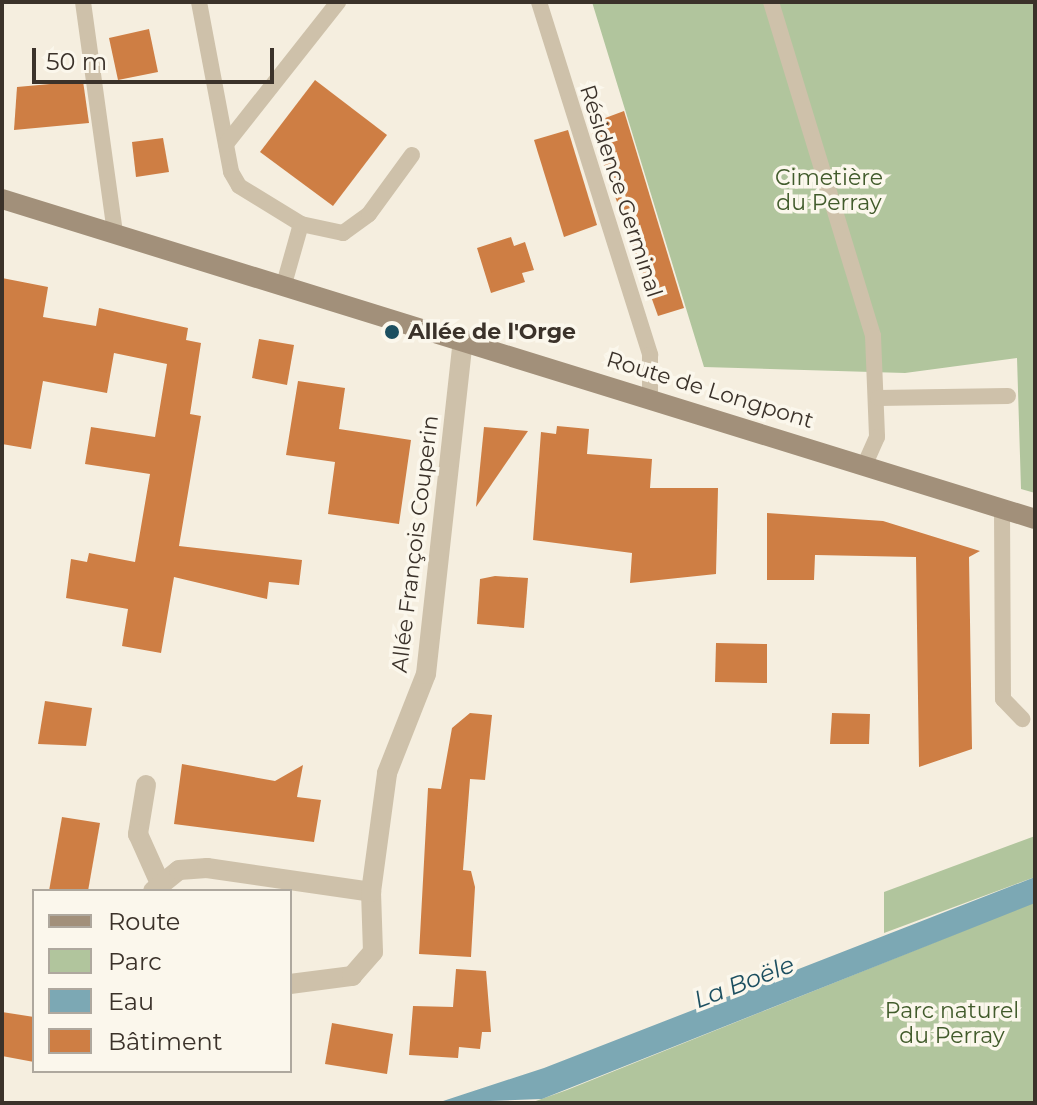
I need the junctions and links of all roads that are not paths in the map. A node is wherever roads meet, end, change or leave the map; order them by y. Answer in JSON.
{"nodes":[{"id":1,"x":83,"y":2,"type":"edge"},
{"id":2,"x":199,"y":2,"type":"edge"},
{"id":3,"x":338,"y":2,"type":"edge"},
{"id":4,"x":539,"y":2,"type":"edge"},
{"id":5,"x":771,"y":2,"type":"edge"},
{"id":6,"x":226,"y":144,"type":"junction"},
{"id":7,"x":412,"y":155,"type":"dead end"},
{"id":8,"x":2,"y":199,"type":"edge"},
{"id":9,"x":301,"y":224,"type":"junction"},
{"id":10,"x":115,"y":234,"type":"junction"},
{"id":11,"x":284,"y":284,"type":"junction"},
{"id":12,"x":463,"y":339,"type":"junction"},
{"id":13,"x":650,"y":395,"type":"junction"},
{"id":14,"x":1008,"y":396,"type":"dead end"},
{"id":15,"x":878,"y":398,"type":"junction"},
{"id":16,"x":865,"y":464,"type":"junction"},
{"id":17,"x":1002,"y":510,"type":"junction"},
{"id":18,"x":1035,"y":519,"type":"edge"},
{"id":19,"x":1022,"y":719,"type":"dead end"},
{"id":20,"x":146,"y":785,"type":"dead end"},
{"id":21,"x":156,"y":886,"type":"edge"},
{"id":22,"x":371,"y":892,"type":"junction"},
{"id":23,"x":292,"y":984,"type":"edge"}],
"edges":[{"from":1,"to":10,"type":"lane"},
{"from":2,"to":6,"type":"lane"},
{"from":3,"to":6,"type":"lane"},
{"from":4,"to":13,"type":"lane","name":"Résidence Germinal"},
{"from":5,"to":15,"type":"lane"},
{"from":6,"to":9,"type":"lane"},
{"from":7,"to":9,"type":"lane"},
{"from":8,"to":10,"type":"main road","name":"Route de Longpont"},
{"from":9,"to":11,"type":"lane"},
{"from":10,"to":11,"type":"main road","name":"Route de Longpont"},
{"from":11,"to":12,"type":"main road","name":"Route de Longpont"},
{"from":12,"to":13,"type":"main road","name":"Route de Longpont"},
{"from":12,"to":22,"type":"street","name":"Allée François Couperin"},
{"from":13,"to":16,"type":"main road","name":"Route de Longpont"},
{"from":14,"to":15,"type":"lane"},
{"from":15,"to":16,"type":"lane"},
{"from":16,"to":17,"type":"main road","name":"Route de Longpont"},
{"from":17,"to":18,"type":"main road","name":"Route de Longpont"},
{"from":17,"to":19,"type":"lane"},
{"from":20,"to":21,"type":"street"},
{"from":21,"to":22,"type":"street"},
{"from":22,"to":23,"type":"street","name":"Allée François Couperin"}]}
